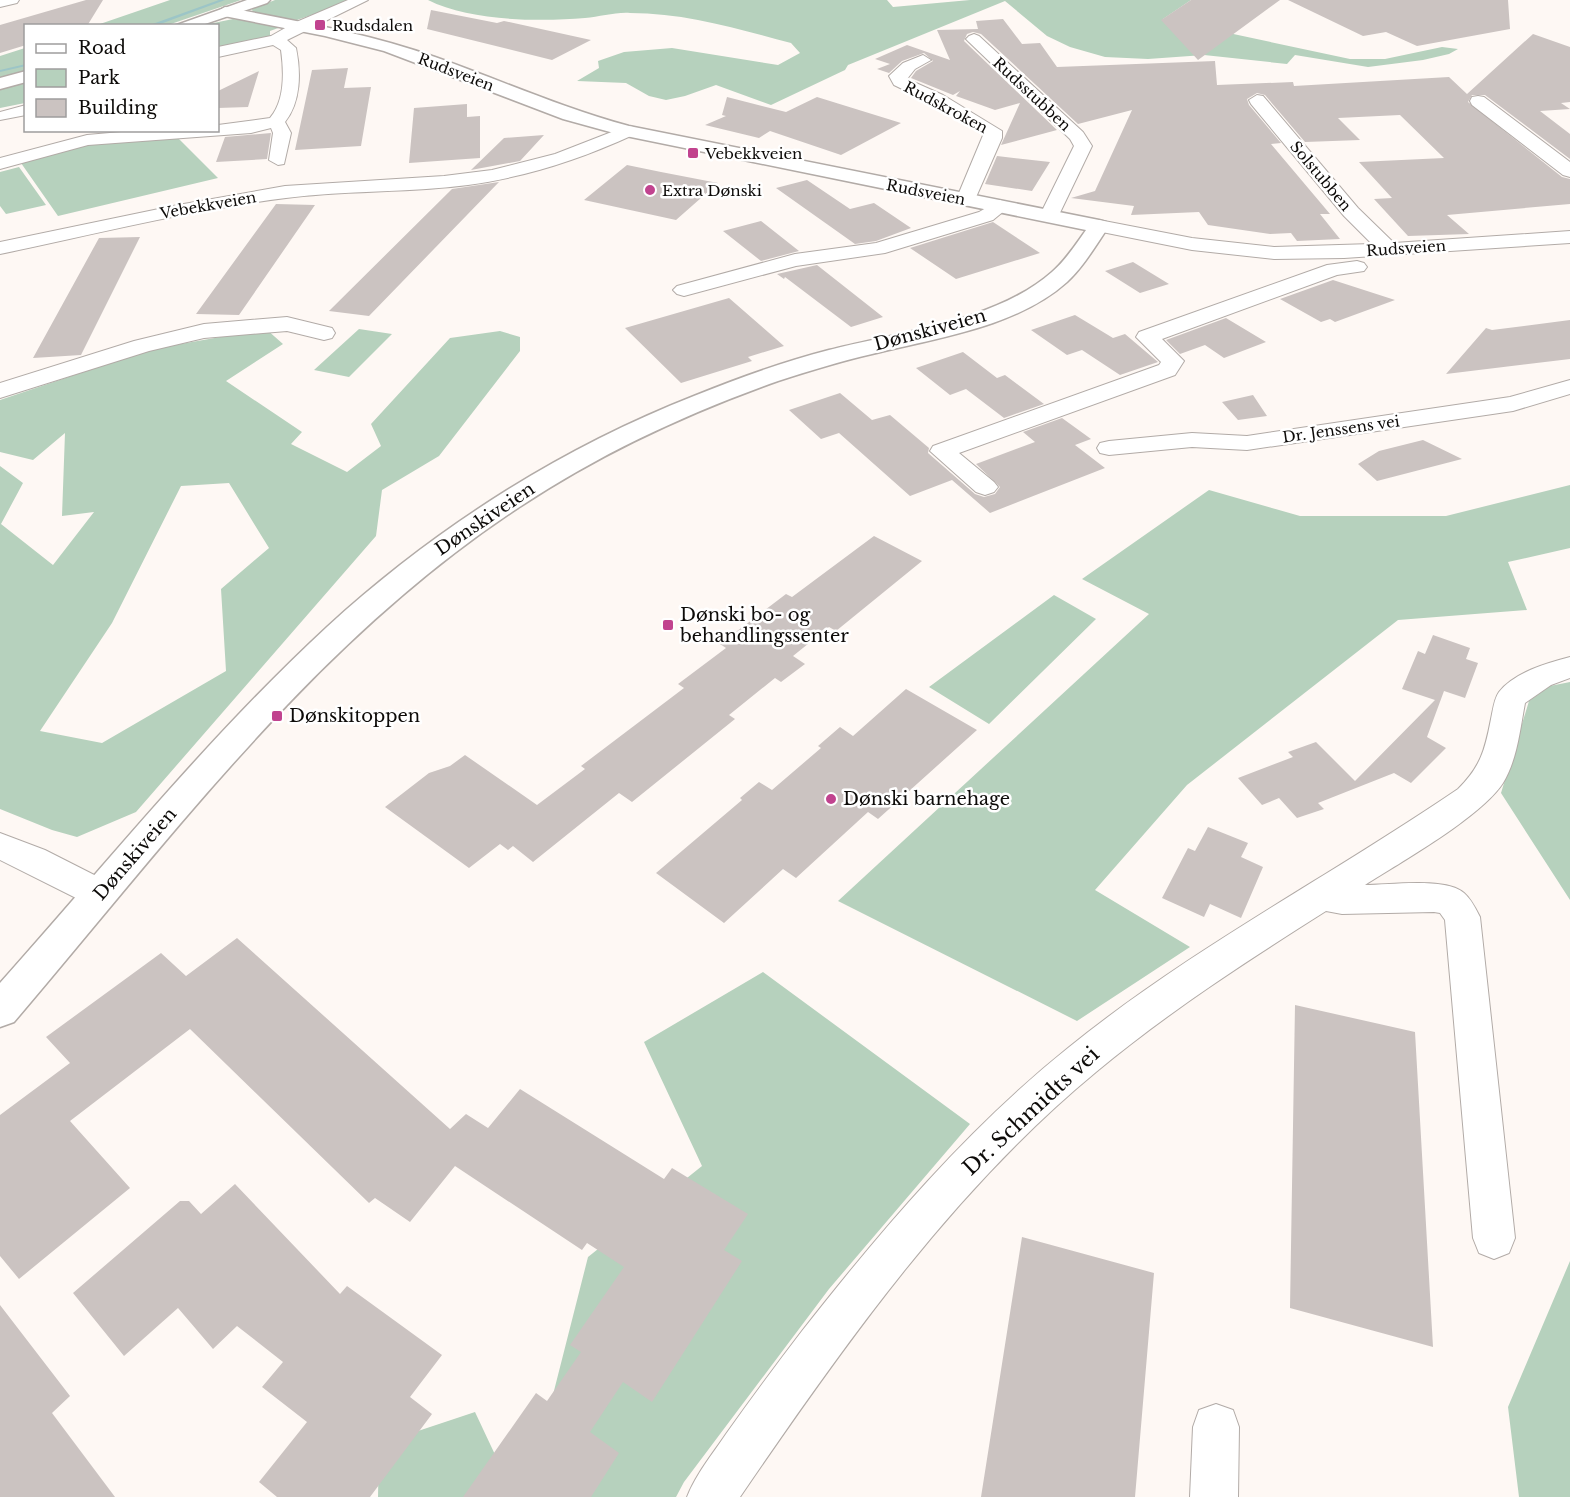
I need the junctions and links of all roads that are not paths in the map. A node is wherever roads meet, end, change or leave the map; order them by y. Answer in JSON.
{"nodes":[{"id":1,"x":12,"y":0,"type":"edge"},
{"id":2,"x":262,"y":0,"type":"edge"},
{"id":3,"x":361,"y":0,"type":"edge"},
{"id":4,"x":0,"y":3,"type":"edge"},
{"id":5,"x":225,"y":12,"type":"junction"},
{"id":6,"x":188,"y":24,"type":"edge"},
{"id":7,"x":299,"y":26,"type":"junction"},
{"id":8,"x":974,"y":39,"type":"dead end"},
{"id":9,"x":276,"y":40,"type":"junction"},
{"id":10,"x":219,"y":52,"type":"edge"},
{"id":11,"x":923,"y":60,"type":"dead end"},
{"id":12,"x":24,"y":77,"type":"edge"},
{"id":13,"x":0,"y":84,"type":"edge"},
{"id":14,"x":1257,"y":100,"type":"dead end"},
{"id":15,"x":1478,"y":101,"type":"dead end"},
{"id":16,"x":24,"y":111,"type":"edge"},
{"id":17,"x":3,"y":116,"type":"dead end"},
{"id":18,"x":276,"y":122,"type":"junction"},
{"id":19,"x":219,"y":130,"type":"edge"},
{"id":20,"x":627,"y":131,"type":"junction"},
{"id":21,"x":196,"y":132,"type":"edge"},
{"id":22,"x":278,"y":160,"type":"dead end"},
{"id":23,"x":0,"y":164,"type":"edge"},
{"id":24,"x":1570,"y":171,"type":"edge"},
{"id":25,"x":966,"y":200,"type":"junction"},
{"id":26,"x":1000,"y":206,"type":"junction"},
{"id":27,"x":1050,"y":216,"type":"junction"},
{"id":28,"x":1099,"y":226,"type":"junction"},
{"id":29,"x":1570,"y":237,"type":"edge"},
{"id":30,"x":0,"y":248,"type":"edge"},
{"id":31,"x":1389,"y":249,"type":"junction"},
{"id":32,"x":1357,"y":267,"type":"dead end"},
{"id":33,"x":684,"y":290,"type":"dead end"},
{"id":34,"x":324,"y":333,"type":"dead end"},
{"id":35,"x":1570,"y":387,"type":"edge"},
{"id":36,"x":0,"y":392,"type":"edge"},
{"id":37,"x":1109,"y":448,"type":"dead end"},
{"id":38,"x":985,"y":487,"type":"dead end"},
{"id":39,"x":1570,"y":667,"type":"edge"},
{"id":40,"x":0,"y":846,"type":"edge"},
{"id":41,"x":100,"y":894,"type":"junction"},
{"id":42,"x":1319,"y":895,"type":"junction"},
{"id":43,"x":0,"y":1010,"type":"edge"},
{"id":44,"x":1494,"y":1238,"type":"dead end"},
{"id":45,"x":1216,"y":1427,"type":"dead end"},
{"id":46,"x":711,"y":1497,"type":"edge"},
{"id":47,"x":1214,"y":1497,"type":"edge"}],
"edges":[{"from":1,"to":4,"type":"street"},
{"from":2,"to":5,"type":"street"},
{"from":3,"to":7,"type":"street"},
{"from":5,"to":6,"type":"street"},
{"from":5,"to":7,"type":"street","name":"Rudsveien"},
{"from":7,"to":9,"type":"street"},
{"from":7,"to":20,"type":"street","name":"Rudsveien"},
{"from":8,"to":27,"type":"street","name":"Rudsstubben"},
{"from":9,"to":10,"type":"street"},
{"from":9,"to":18,"type":"street"},
{"from":11,"to":25,"type":"street","name":"Rudskroken"},
{"from":12,"to":13,"type":"street"},
{"from":14,"to":31,"type":"street","name":"Solstubben"},
{"from":15,"to":24,"type":"street"},
{"from":16,"to":17,"type":"street"},
{"from":18,"to":19,"type":"street"},
{"from":18,"to":22,"type":"street"},
{"from":20,"to":25,"type":"street","name":"Rudsveien"},
{"from":20,"to":30,"type":"street","name":"Vebekkveien"},
{"from":21,"to":23,"type":"street"},
{"from":25,"to":26,"type":"street","name":"Rudsveien"},
{"from":26,"to":27,"type":"street","name":"Rudsveien"},
{"from":26,"to":33,"type":"street"},
{"from":27,"to":28,"type":"street","name":"Rudsveien"},
{"from":28,"to":31,"type":"street","name":"Rudsveien"},
{"from":28,"to":41,"type":"street","name":"Dønskiveien"},
{"from":29,"to":31,"type":"street","name":"Rudsveien"},
{"from":32,"to":38,"type":"street"},
{"from":34,"to":36,"type":"street"},
{"from":35,"to":37,"type":"street","name":"Dr. Jenssens vei"},
{"from":39,"to":42,"type":"street","name":"Dr. Schmidts vei"},
{"from":40,"to":41,"type":"street"},
{"from":41,"to":43,"type":"street","name":"Dønskiveien"},
{"from":42,"to":44,"type":"street"},
{"from":42,"to":46,"type":"street","name":"Dr. Schmidts vei"},
{"from":45,"to":47,"type":"street"}]}
